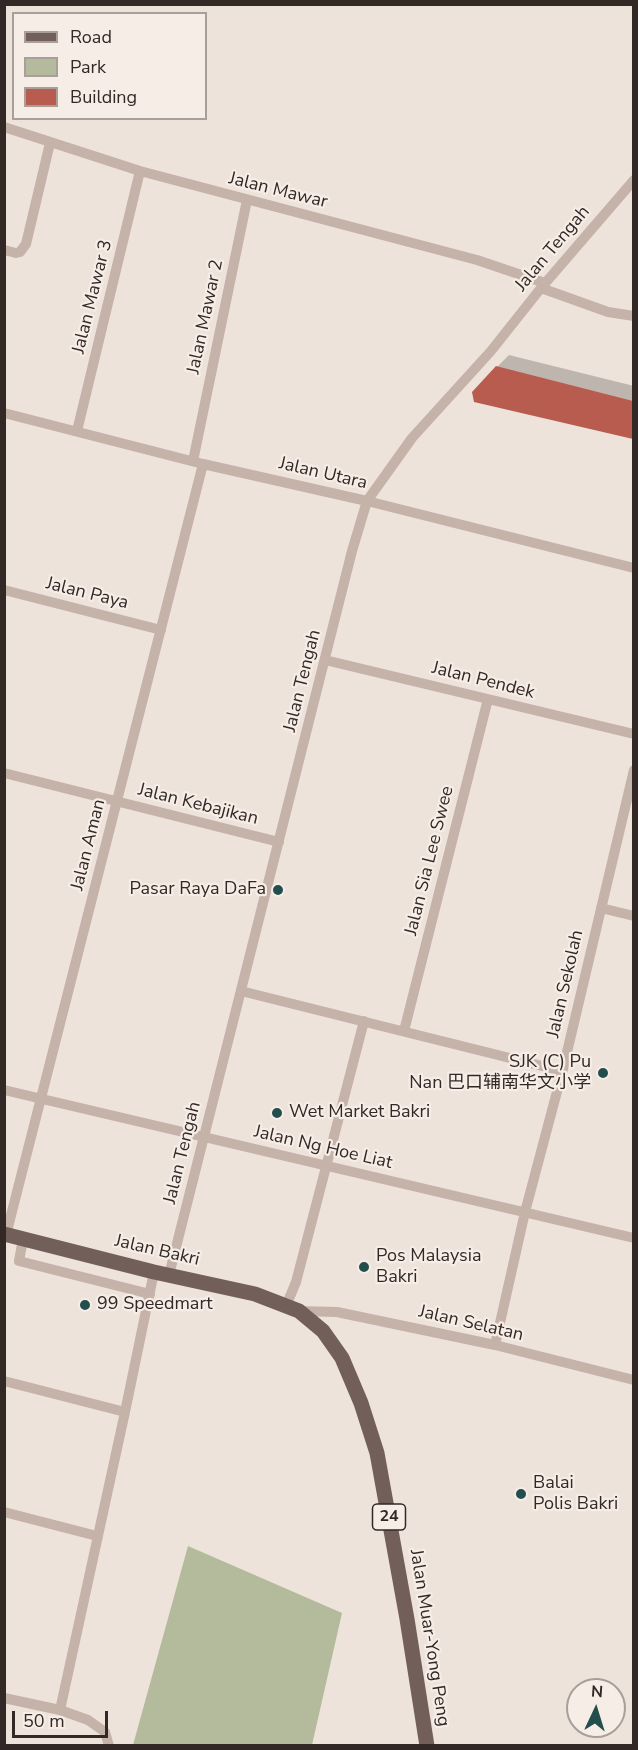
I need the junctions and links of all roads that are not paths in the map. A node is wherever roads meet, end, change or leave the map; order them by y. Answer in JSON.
{"nodes":[{"id":1,"x":4,"y":127,"type":"edge"},
{"id":2,"x":50,"y":143,"type":"junction"},
{"id":3,"x":140,"y":171,"type":"junction"},
{"id":4,"x":633,"y":180,"type":"edge"},
{"id":5,"x":247,"y":200,"type":"junction"},
{"id":6,"x":4,"y":250,"type":"edge"},
{"id":7,"x":543,"y":285,"type":"junction"},
{"id":8,"x":633,"y":316,"type":"edge"},
{"id":9,"x":4,"y":413,"type":"edge"},
{"id":10,"x":77,"y":431,"type":"junction"},
{"id":11,"x":197,"y":455,"type":"junction"},
{"id":12,"x":367,"y":501,"type":"junction"},
{"id":13,"x":633,"y":568,"type":"edge"},
{"id":14,"x":4,"y":590,"type":"edge"},
{"id":15,"x":161,"y":630,"type":"junction"},
{"id":16,"x":325,"y":660,"type":"junction"},
{"id":17,"x":488,"y":699,"type":"junction"},
{"id":18,"x":633,"y":734,"type":"edge"},
{"id":19,"x":633,"y":770,"type":"edge"},
{"id":20,"x":4,"y":773,"type":"edge"},
{"id":21,"x":117,"y":801,"type":"junction"},
{"id":22,"x":279,"y":842,"type":"junction"},
{"id":23,"x":601,"y":908,"type":"junction"},
{"id":24,"x":633,"y":916,"type":"edge"},
{"id":25,"x":241,"y":991,"type":"junction"},
{"id":26,"x":364,"y":1021,"type":"junction"},
{"id":27,"x":404,"y":1031,"type":"junction"},
{"id":28,"x":562,"y":1071,"type":"junction"},
{"id":29,"x":4,"y":1090,"type":"edge"},
{"id":30,"x":41,"y":1098,"type":"junction"},
{"id":31,"x":204,"y":1137,"type":"junction"},
{"id":32,"x":326,"y":1166,"type":"junction"},
{"id":33,"x":525,"y":1212,"type":"junction"},
{"id":34,"x":5,"y":1234,"type":"edge"},
{"id":35,"x":633,"y":1238,"type":"edge"},
{"id":36,"x":23,"y":1239,"type":"junction"},
{"id":37,"x":162,"y":1273,"type":"junction"},
{"id":38,"x":150,"y":1294,"type":"junction"},
{"id":39,"x":293,"y":1298,"type":"junction"},
{"id":40,"x":495,"y":1345,"type":"junction"},
{"id":41,"x":633,"y":1380,"type":"edge"},
{"id":42,"x":4,"y":1382,"type":"edge"},
{"id":43,"x":125,"y":1413,"type":"junction"},
{"id":44,"x":4,"y":1512,"type":"edge"},
{"id":45,"x":97,"y":1536,"type":"junction"},
{"id":46,"x":4,"y":1698,"type":"edge"},
{"id":47,"x":60,"y":1710,"type":"junction"},
{"id":48,"x":109,"y":1746,"type":"edge"},
{"id":49,"x":427,"y":1746,"type":"edge"}],
"edges":[{"from":1,"to":2,"type":"street","name":"Jalan Mawar"},
{"from":2,"to":3,"type":"street","name":"Jalan Mawar"},
{"from":2,"to":6,"type":"street"},
{"from":3,"to":5,"type":"street","name":"Jalan Mawar"},
{"from":3,"to":10,"type":"street","name":"Jalan Mawar 3"},
{"from":4,"to":7,"type":"street","name":"Jalan Tengah"},
{"from":5,"to":7,"type":"street","name":"Jalan Mawar"},
{"from":5,"to":11,"type":"street","name":"Jalan Mawar 2"},
{"from":7,"to":8,"type":"street","name":"Jalan Mawar"},
{"from":7,"to":12,"type":"street","name":"Jalan Tengah"},
{"from":9,"to":10,"type":"street","name":"Jalan Utara"},
{"from":10,"to":11,"type":"street","name":"Jalan Utara"},
{"from":11,"to":12,"type":"street","name":"Jalan Utara"},
{"from":11,"to":15,"type":"street","name":"Jalan Aman"},
{"from":12,"to":13,"type":"street","name":"Jalan Utara"},
{"from":12,"to":16,"type":"street","name":"Jalan Tengah"},
{"from":14,"to":15,"type":"street","name":"Jalan Paya"},
{"from":15,"to":21,"type":"street","name":"Jalan Aman"},
{"from":16,"to":17,"type":"street","name":"Jalan Pendek"},
{"from":16,"to":22,"type":"street","name":"Jalan Tengah"},
{"from":17,"to":18,"type":"street","name":"Jalan Pendek"},
{"from":17,"to":27,"type":"street","name":"Jalan Sia Lee Swee"},
{"from":19,"to":23,"type":"street","name":"Jalan Sekolah"},
{"from":20,"to":21,"type":"street","name":"Jalan Kebajikan"},
{"from":21,"to":22,"type":"street","name":"Jalan Kebajikan"},
{"from":21,"to":30,"type":"street","name":"Jalan Aman"},
{"from":22,"to":25,"type":"street","name":"Jalan Tengah"},
{"from":23,"to":24,"type":"street"},
{"from":23,"to":28,"type":"street","name":"Jalan Sekolah"},
{"from":25,"to":26,"type":"street"},
{"from":25,"to":31,"type":"street","name":"Jalan Tengah"},
{"from":26,"to":27,"type":"street"},
{"from":26,"to":32,"type":"street"},
{"from":27,"to":28,"type":"street"},
{"from":28,"to":33,"type":"street","name":"Jalan Sekolah"},
{"from":29,"to":30,"type":"street","name":"Jalan Ng Hoe Liat"},
{"from":30,"to":31,"type":"street","name":"Jalan Ng Hoe Liat"},
{"from":30,"to":34,"type":"street","name":"Jalan Aman"},
{"from":31,"to":32,"type":"street","name":"Jalan Ng Hoe Liat"},
{"from":31,"to":37,"type":"street","name":"Jalan Tengah"},
{"from":32,"to":33,"type":"street","name":"Jalan Ng Hoe Liat"},
{"from":32,"to":39,"type":"street"},
{"from":33,"to":35,"type":"street","name":"Jalan Ng Hoe Liat"},
{"from":33,"to":40,"type":"street","name":"Jalan Sekolah"},
{"from":34,"to":36,"type":"main road","name":"Jalan Bakri","number":"24"},
{"from":36,"to":37,"type":"main road","name":"Jalan Bakri","number":"24"},
{"from":36,"to":38,"type":"street"},
{"from":37,"to":38,"type":"street","name":"Jalan Tengah"},
{"from":37,"to":39,"type":"main road","name":"Jalan Bakri","number":"24"},
{"from":38,"to":43,"type":"street","name":"Jalan Tengah"},
{"from":39,"to":40,"type":"street","name":"Jalan Selatan"},
{"from":39,"to":49,"type":"main road","name":"Jalan Muar-Yong Peng","number":"24"},
{"from":40,"to":41,"type":"street","name":"Jalan Selatan"},
{"from":42,"to":43,"type":"street"},
{"from":43,"to":45,"type":"street","name":"Jalan Tengah"},
{"from":44,"to":45,"type":"street"},
{"from":45,"to":47,"type":"street","name":"Jalan Tengah"},
{"from":46,"to":47,"type":"street"},
{"from":47,"to":48,"type":"street"}]}
